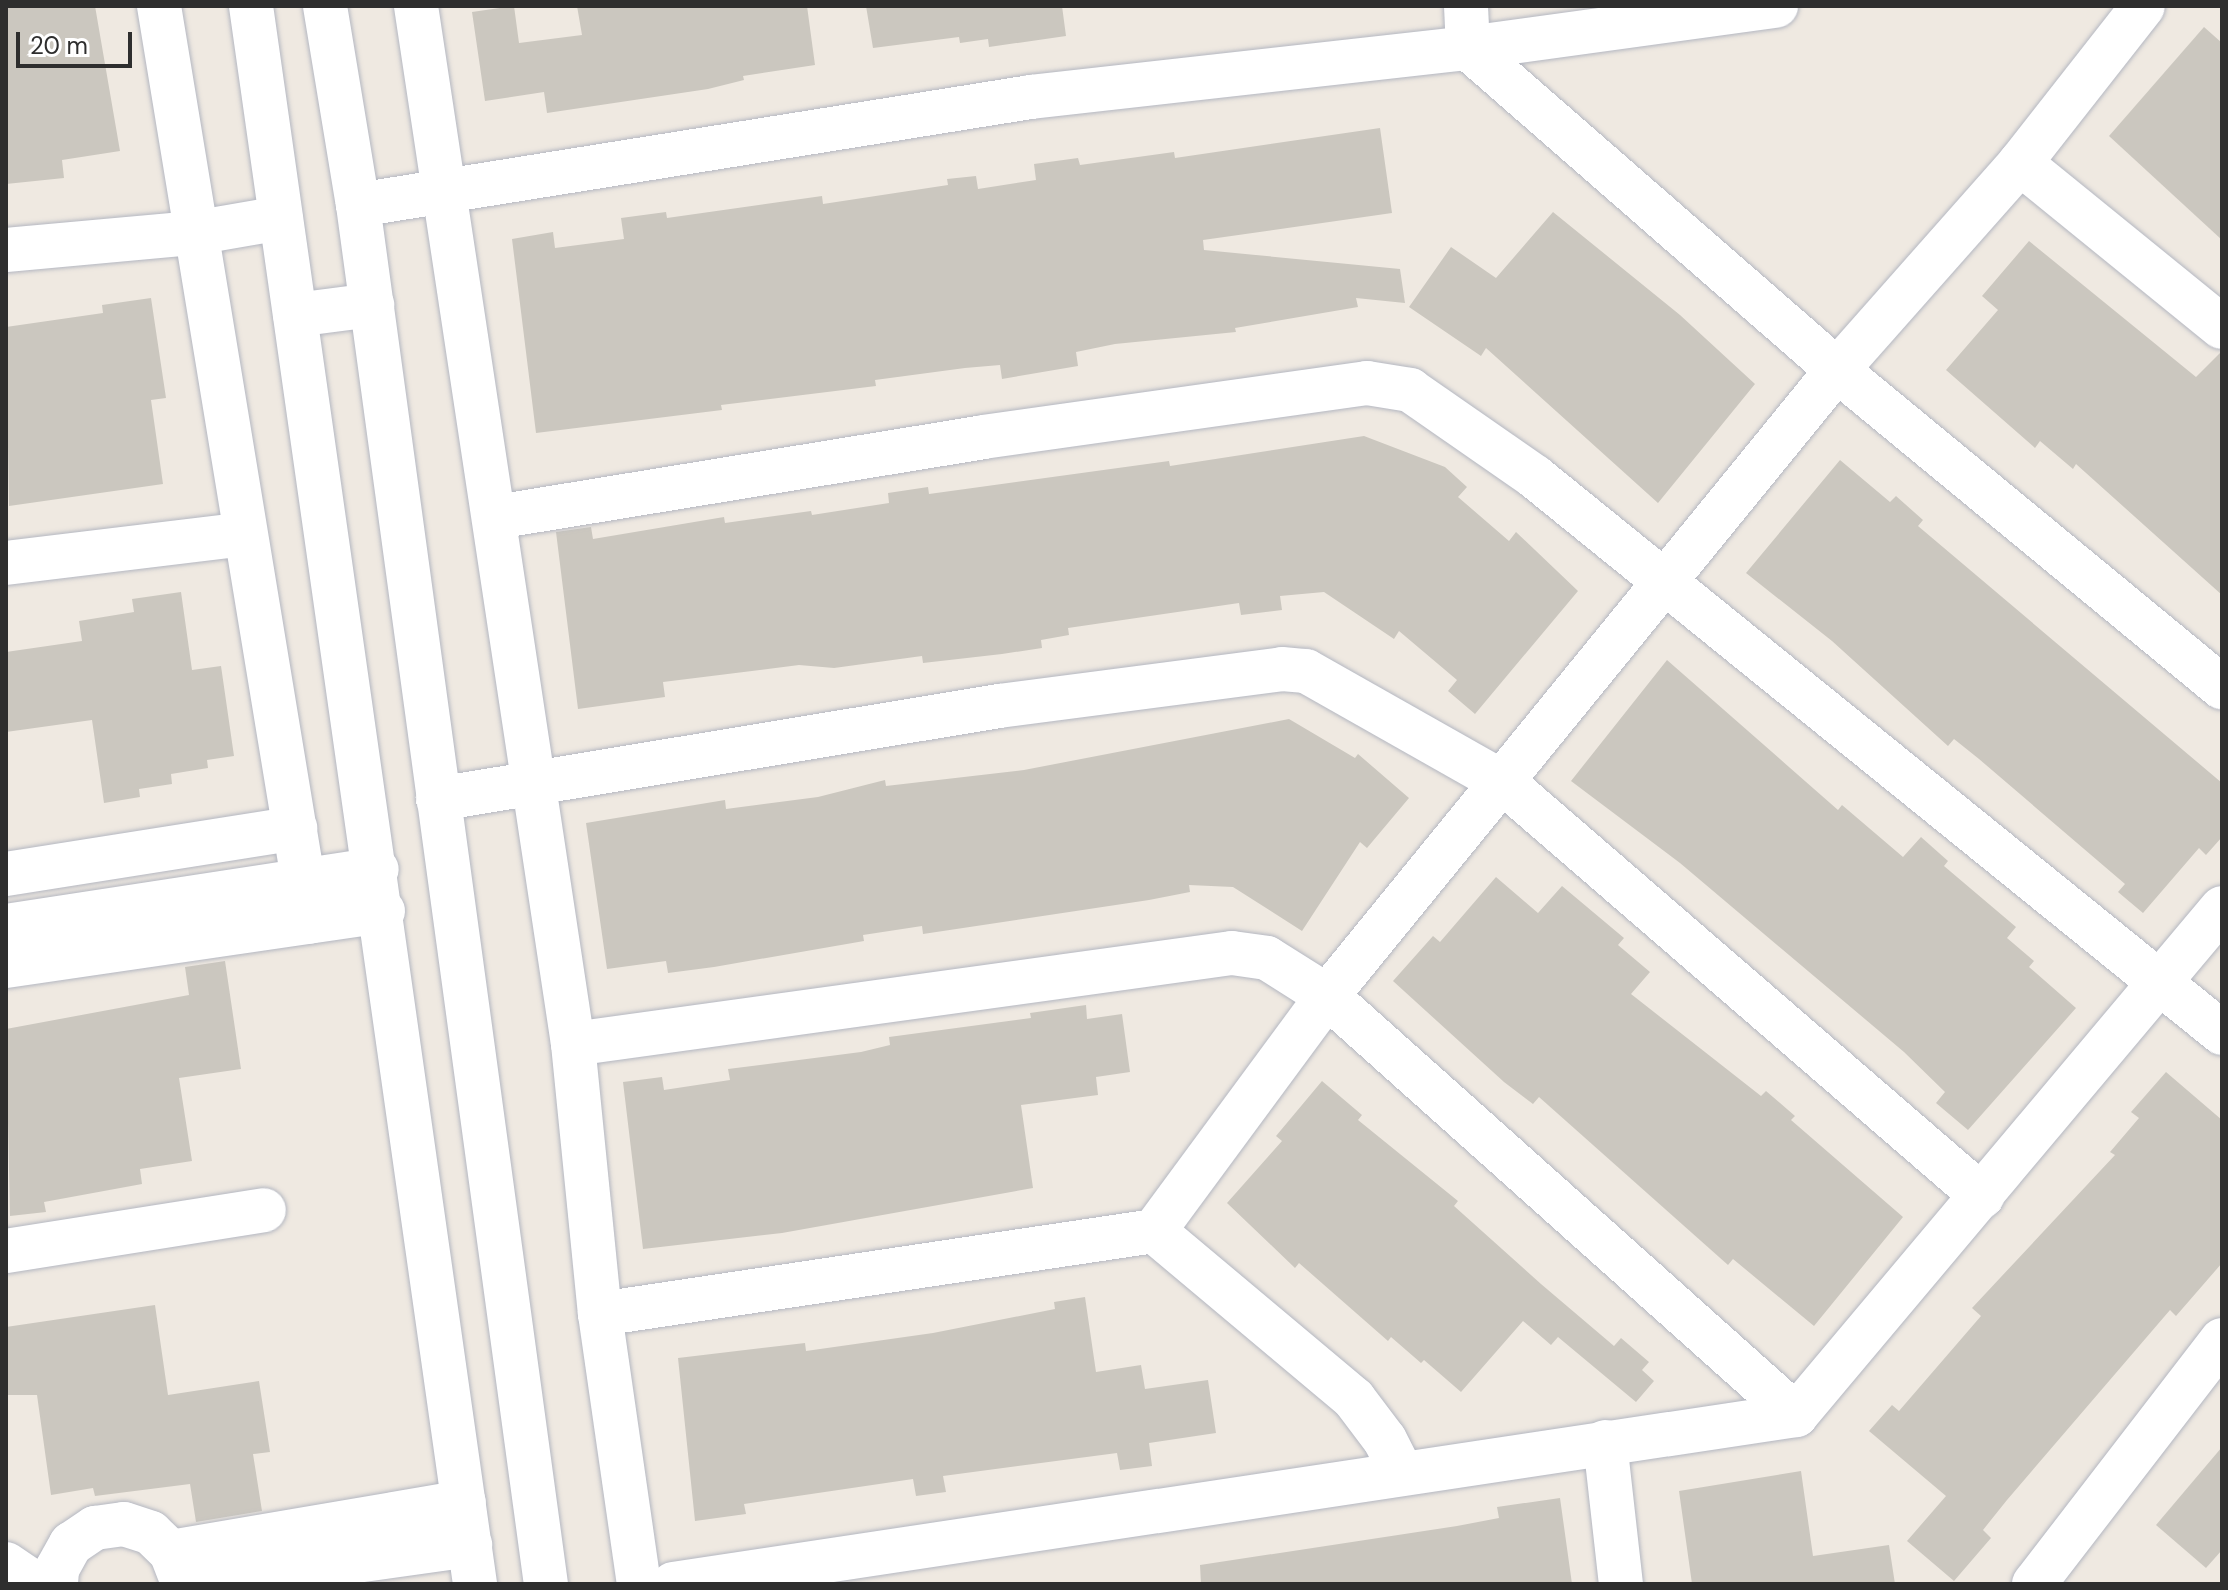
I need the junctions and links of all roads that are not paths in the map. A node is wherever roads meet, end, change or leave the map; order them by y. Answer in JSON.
{"nodes":[{"id":1,"x":159,"y":6,"type":"edge"},
{"id":2,"x":251,"y":6,"type":"edge"},
{"id":3,"x":325,"y":6,"type":"edge"},
{"id":4,"x":416,"y":6,"type":"edge"},
{"id":5,"x":1776,"y":6,"type":"edge"},
{"id":6,"x":2143,"y":6,"type":"edge"},
{"id":7,"x":1467,"y":27,"type":"edge"},
{"id":8,"x":2020,"y":163,"type":"junction"},
{"id":9,"x":444,"y":191,"type":"junction"},
{"id":10,"x":358,"y":205,"type":"junction"},
{"id":11,"x":281,"y":218,"type":"junction"},
{"id":12,"x":194,"y":233,"type":"junction"},
{"id":13,"x":6,"y":250,"type":"edge"},
{"id":14,"x":372,"y":305,"type":"junction"},
{"id":15,"x":295,"y":315,"type":"junction"},
{"id":16,"x":2222,"y":327,"type":"edge"},
{"id":17,"x":1837,"y":370,"type":"junction"},
{"id":18,"x":496,"y":517,"type":"junction"},
{"id":19,"x":244,"y":534,"type":"junction"},
{"id":20,"x":6,"y":563,"type":"edge"},
{"id":21,"x":1663,"y":581,"type":"junction"},
{"id":22,"x":2222,"y":687,"type":"edge"},
{"id":23,"x":535,"y":783,"type":"junction"},
{"id":24,"x":1504,"y":783,"type":"junction"},
{"id":25,"x":438,"y":799,"type":"junction"},
{"id":26,"x":295,"y":828,"type":"junction"},
{"id":27,"x":6,"y":874,"type":"edge"},
{"id":28,"x":380,"y":890,"type":"junction"},
{"id":29,"x":306,"y":902,"type":"junction"},
{"id":30,"x":2222,"y":908,"type":"edge"},
{"id":31,"x":6,"y":926,"type":"edge"},
{"id":32,"x":6,"y":966,"type":"edge"},
{"id":33,"x":2165,"y":982,"type":"junction"},
{"id":34,"x":1327,"y":996,"type":"junction"},
{"id":35,"x":2222,"y":1033,"type":"edge"},
{"id":36,"x":573,"y":1044,"type":"junction"},
{"id":37,"x":488,"y":1163,"type":"junction"},
{"id":38,"x":419,"y":1172,"type":"junction"},
{"id":39,"x":1982,"y":1196,"type":"junction"},
{"id":40,"x":264,"y":1210,"type":"dead end"},
{"id":41,"x":1154,"y":1231,"type":"junction"},
{"id":42,"x":6,"y":1251,"type":"edge"},
{"id":43,"x":600,"y":1314,"type":"junction"},
{"id":44,"x":2222,"y":1340,"type":"edge"},
{"id":45,"x":1796,"y":1415,"type":"junction"},
{"id":46,"x":1605,"y":1442,"type":"junction"},
{"id":47,"x":1401,"y":1471,"type":"junction"},
{"id":48,"x":464,"y":1502,"type":"junction"},
{"id":49,"x":6,"y":1564,"type":"edge"},
{"id":50,"x":472,"y":1565,"type":"edge"},
{"id":51,"x":182,"y":1573,"type":"edge"},
{"id":52,"x":36,"y":1584,"type":"edge"},
{"id":53,"x":56,"y":1584,"type":"edge"},
{"id":54,"x":546,"y":1584,"type":"edge"},
{"id":55,"x":639,"y":1584,"type":"edge"},
{"id":56,"x":673,"y":1584,"type":"edge"},
{"id":57,"x":1621,"y":1584,"type":"edge"},
{"id":58,"x":2034,"y":1584,"type":"edge"}],
"edges":[{"from":1,"to":12,"type":"street"},
{"from":2,"to":11,"type":"street"},
{"from":3,"to":10,"type":"street"},
{"from":4,"to":9,"type":"street"},
{"from":5,"to":7,"type":"street"},
{"from":6,"to":8,"type":"street"},
{"from":7,"to":9,"type":"street"},
{"from":7,"to":17,"type":"street"},
{"from":8,"to":16,"type":"street"},
{"from":8,"to":17,"type":"street"},
{"from":9,"to":10,"type":"street"},
{"from":9,"to":18,"type":"street"},
{"from":10,"to":14,"type":"street"},
{"from":11,"to":12,"type":"street"},
{"from":11,"to":15,"type":"street"},
{"from":12,"to":13,"type":"street"},
{"from":12,"to":19,"type":"street"},
{"from":14,"to":15,"type":"street"},
{"from":14,"to":25,"type":"street"},
{"from":15,"to":28,"type":"street"},
{"from":17,"to":21,"type":"street"},
{"from":17,"to":22,"type":"street"},
{"from":18,"to":21,"type":"street"},
{"from":18,"to":23,"type":"street"},
{"from":19,"to":20,"type":"street"},
{"from":19,"to":26,"type":"street"},
{"from":21,"to":24,"type":"street"},
{"from":21,"to":33,"type":"street"},
{"from":23,"to":24,"type":"street"},
{"from":23,"to":25,"type":"street"},
{"from":23,"to":36,"type":"street"},
{"from":24,"to":34,"type":"street"},
{"from":24,"to":39,"type":"street"},
{"from":25,"to":37,"type":"street"},
{"from":26,"to":27,"type":"street"},
{"from":26,"to":29,"type":"street"},
{"from":28,"to":29,"type":"street"},
{"from":28,"to":38,"type":"street"},
{"from":29,"to":31,"type":"street"},
{"from":29,"to":32,"type":"street"},
{"from":30,"to":33,"type":"street"},
{"from":33,"to":35,"type":"street"},
{"from":33,"to":39,"type":"street"},
{"from":34,"to":36,"type":"street"},
{"from":34,"to":41,"type":"street"},
{"from":34,"to":45,"type":"street"},
{"from":36,"to":43,"type":"street"},
{"from":37,"to":38,"type":"street"},
{"from":37,"to":54,"type":"street"},
{"from":38,"to":48,"type":"street"},
{"from":39,"to":45,"type":"street"},
{"from":40,"to":42,"type":"street"},
{"from":41,"to":43,"type":"street"},
{"from":41,"to":47,"type":"street"},
{"from":43,"to":55,"type":"street"},
{"from":44,"to":58,"type":"street"},
{"from":45,"to":46,"type":"street"},
{"from":46,"to":47,"type":"street"},
{"from":46,"to":57,"type":"street"},
{"from":47,"to":56,"type":"street"},
{"from":48,"to":50,"type":"street"},
{"from":48,"to":51,"type":"street"},
{"from":49,"to":52,"type":"street"},
{"from":50,"to":51,"type":"street"},
{"from":51,"to":53,"type":"street"}]}
